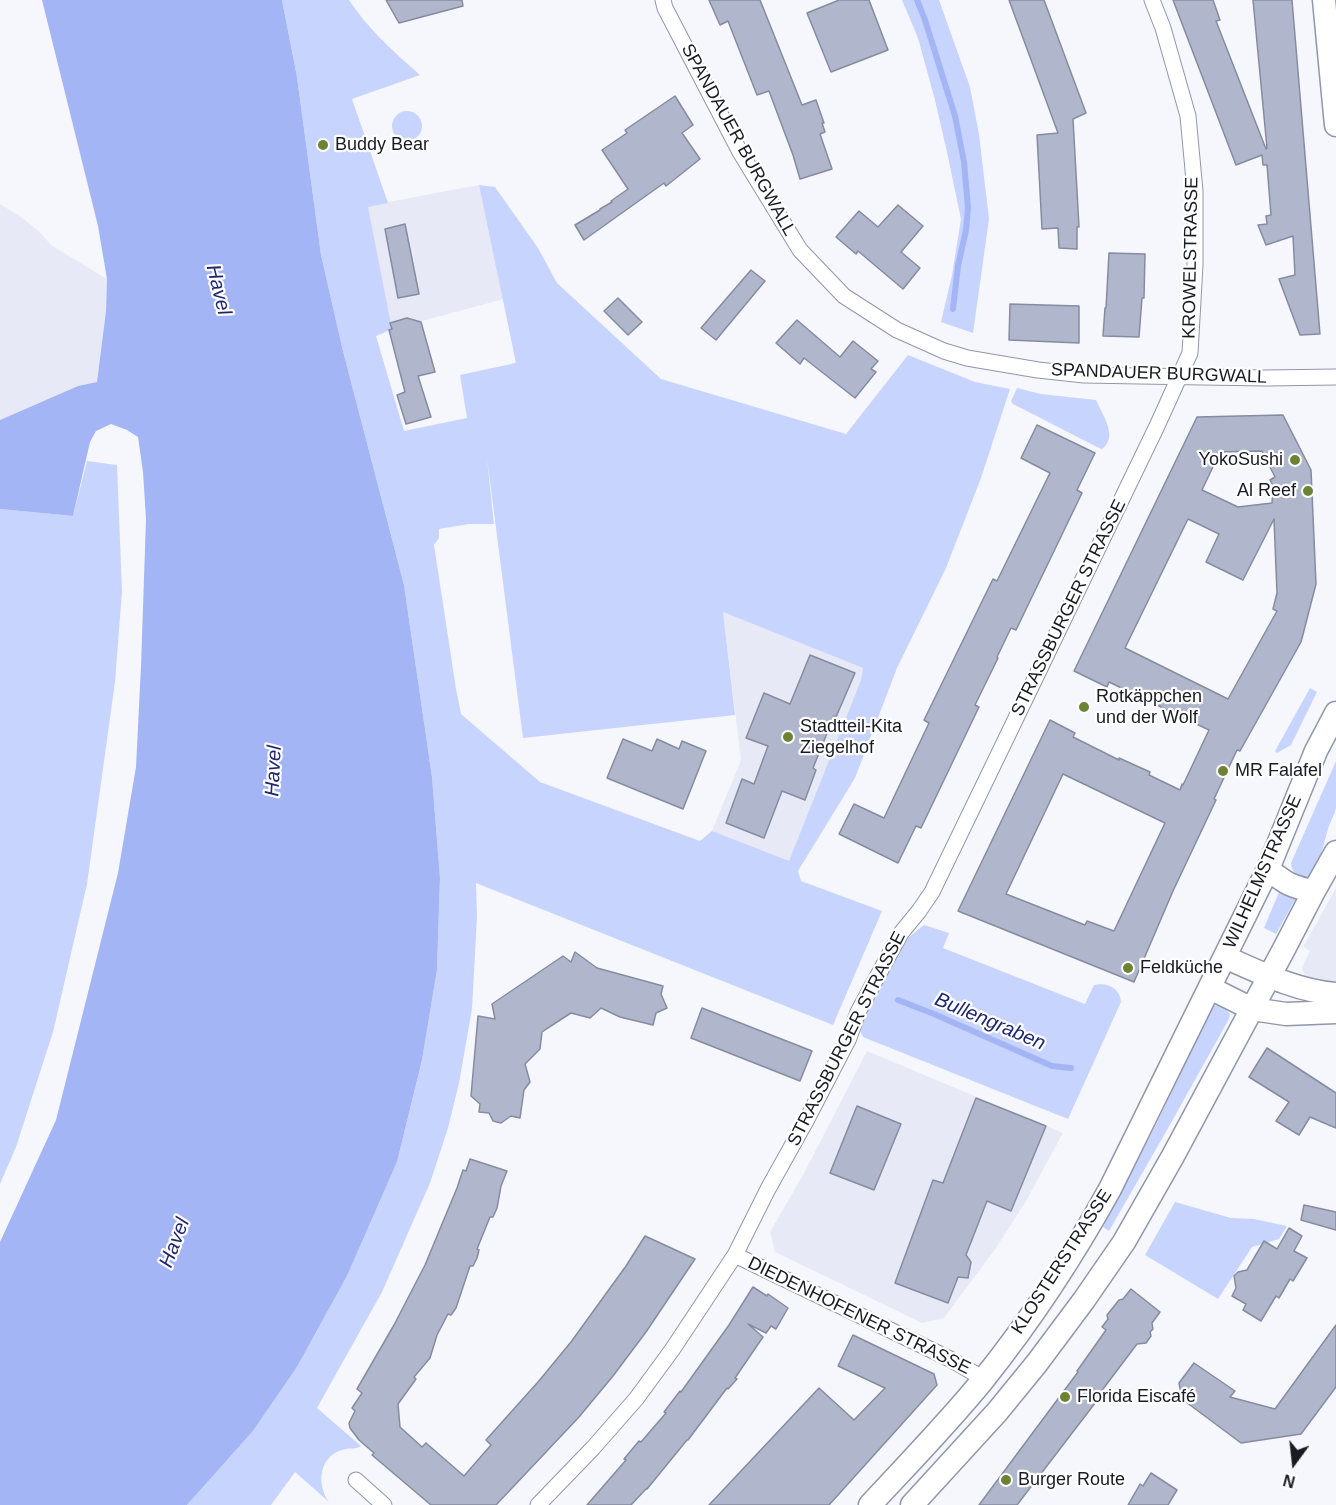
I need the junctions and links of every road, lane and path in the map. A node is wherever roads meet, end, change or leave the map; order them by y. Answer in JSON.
{"nodes":[{"id":1,"x":663,"y":0,"type":"edge"},
{"id":2,"x":1152,"y":0,"type":"edge"},
{"id":3,"x":1324,"y":0,"type":"edge"},
{"id":4,"x":1336,"y":124,"type":"edge"},
{"id":5,"x":1180,"y":376,"type":"junction"},
{"id":6,"x":1336,"y":377,"type":"edge"},
{"id":7,"x":1336,"y":713,"type":"edge"},
{"id":8,"x":1336,"y":852,"type":"edge"},
{"id":9,"x":1268,"y":869,"type":"junction"},
{"id":10,"x":1314,"y":891,"type":"junction"},
{"id":11,"x":1225,"y":957,"type":"junction"},
{"id":12,"x":1269,"y":977,"type":"junction"},
{"id":13,"x":1210,"y":988,"type":"junction"},
{"id":14,"x":1336,"y":994,"type":"edge"},
{"id":15,"x":1251,"y":1009,"type":"junction"},
{"id":16,"x":1336,"y":1012,"type":"edge"},
{"id":17,"x":735,"y":1255,"type":"junction"},
{"id":18,"x":984,"y":1379,"type":"junction"},
{"id":19,"x":356,"y":1480,"type":"dead end"},
{"id":20,"x":384,"y":1505,"type":"edge"},
{"id":21,"x":538,"y":1505,"type":"edge"},
{"id":22,"x":870,"y":1505,"type":"edge"},
{"id":23,"x":912,"y":1505,"type":"edge"}],
"edges":[{"from":1,"to":5,"type":"street","name":"SPANDAUER BURGWALL"},
{"from":2,"to":5,"type":"street","name":"KROWELSTRASSE"},
{"from":3,"to":4,"type":"main road"},
{"from":5,"to":6,"type":"street","name":"SPANDAUER BURGWALL"},
{"from":5,"to":17,"type":"street","name":"STRASSBURGER STRASSE"},
{"from":7,"to":9,"type":"main road","name":"WILHELMSTRASSE"},
{"from":8,"to":10,"type":"main road"},
{"from":9,"to":10,"type":"main road"},
{"from":9,"to":11,"type":"main road","name":"WILHELMSTRASSE"},
{"from":10,"to":12,"type":"main road"},
{"from":11,"to":12,"type":"main road","name":"WILHELMSTRASSE"},
{"from":11,"to":13,"type":"main road","name":"KLOSTERSTRASSE"},
{"from":12,"to":14,"type":"main road","name":"WILHELMSTRASSE"},
{"from":12,"to":15,"type":"main road","name":"KLOSTERSTRASSE"},
{"from":13,"to":15,"type":"main road"},
{"from":13,"to":18,"type":"main road","name":"KLOSTERSTRASSE"},
{"from":15,"to":16,"type":"main road"},
{"from":15,"to":23,"type":"main road","name":"KLOSTERSTRASSE"},
{"from":17,"to":18,"type":"street","name":"DIEDENHOFENER STRASSE"},
{"from":17,"to":21,"type":"street","name":"STRASSBURGER STRASSE"},
{"from":18,"to":22,"type":"main road","name":"KLOSTERSTRASSE"},
{"from":19,"to":20,"type":"street"}]}
